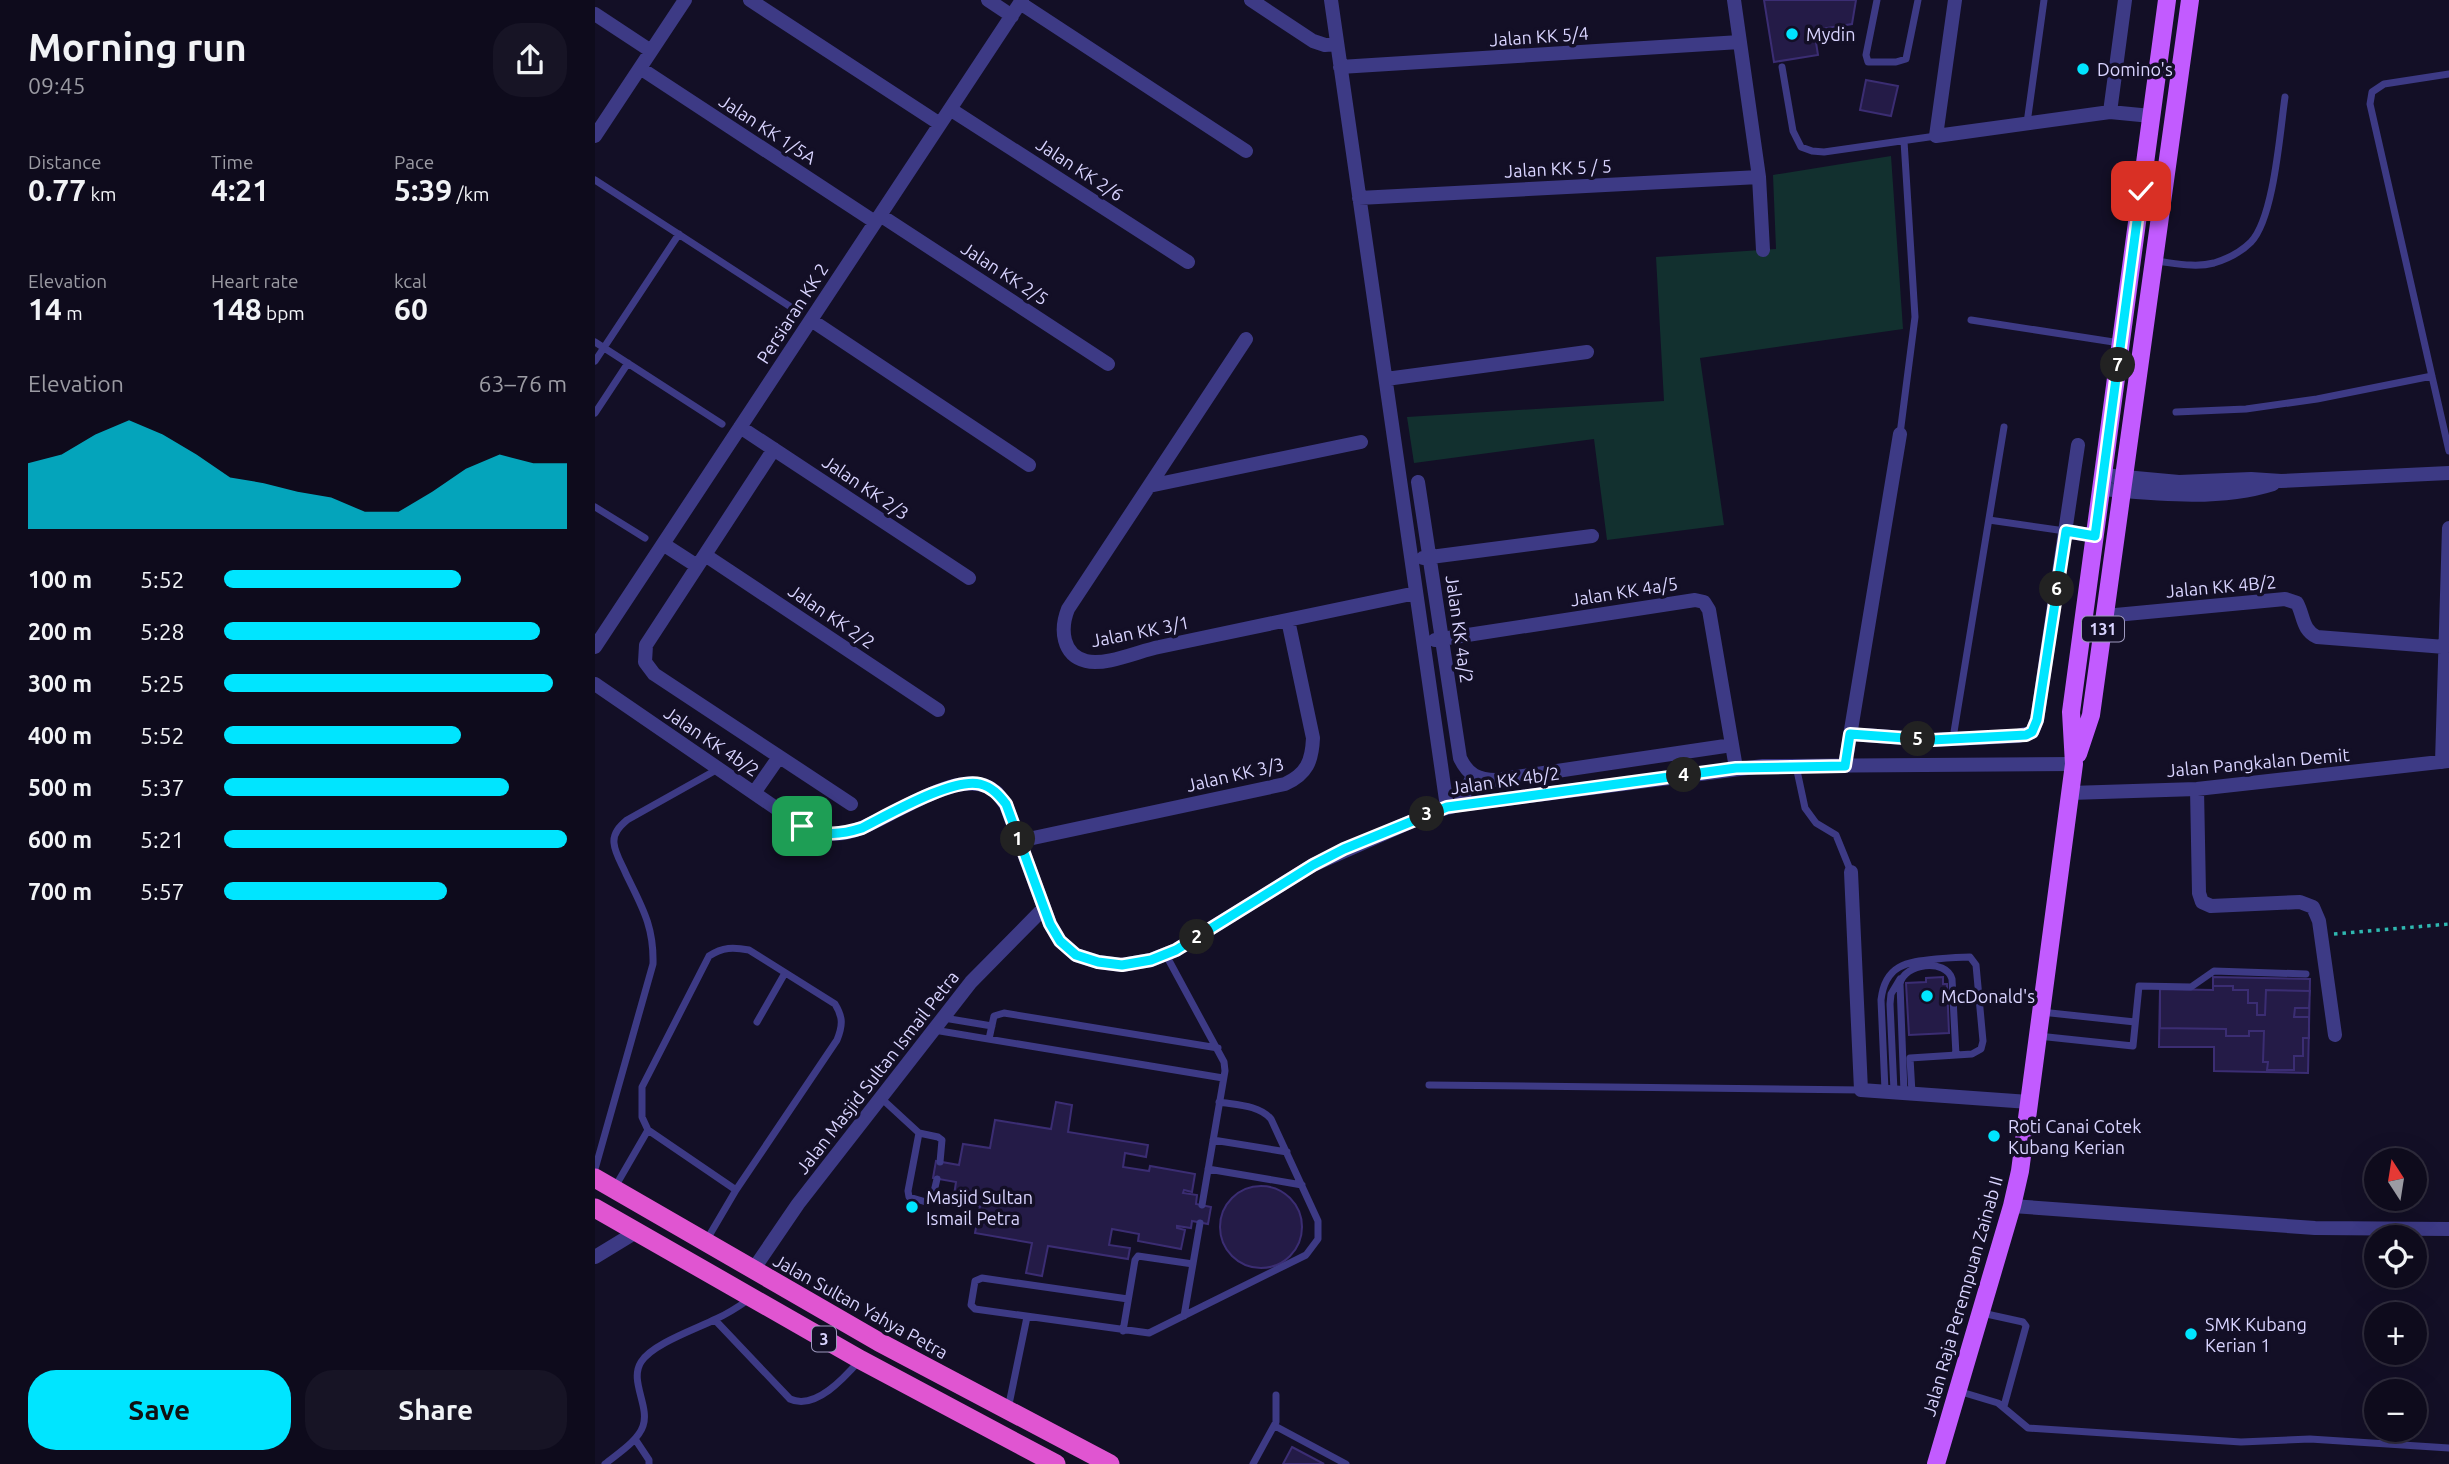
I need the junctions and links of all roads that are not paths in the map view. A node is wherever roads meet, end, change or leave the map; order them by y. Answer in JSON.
{"nodes":[{"id":1,"x":685,"y":0,"type":"edge"},
{"id":2,"x":750,"y":0,"type":"edge"},
{"id":3,"x":988,"y":0,"type":"edge"},
{"id":4,"x":1251,"y":0,"type":"edge"},
{"id":5,"x":1331,"y":0,"type":"edge"},
{"id":6,"x":1734,"y":0,"type":"edge"},
{"id":7,"x":1877,"y":0,"type":"edge"},
{"id":8,"x":1918,"y":0,"type":"edge"},
{"id":9,"x":1955,"y":0,"type":"edge"},
{"id":10,"x":2044,"y":0,"type":"edge"},
{"id":11,"x":2125,"y":0,"type":"edge"},
{"id":12,"x":2167,"y":0,"type":"edge"},
{"id":13,"x":2190,"y":0,"type":"edge"},
{"id":14,"x":1018,"y":6,"type":"edge"},
{"id":15,"x":595,"y":13,"type":"edge"},
{"id":16,"x":1740,"y":43,"type":"junction"},
{"id":17,"x":1337,"y":44,"type":"junction"},
{"id":18,"x":651,"y":51,"type":"junction"},
{"id":19,"x":1341,"y":67,"type":"junction"},
{"id":20,"x":1782,"y":67,"type":"dead end"},
{"id":21,"x":640,"y":68,"type":"junction"},
{"id":22,"x":2449,"y":74,"type":"edge"},
{"id":23,"x":2285,"y":97,"type":"dead end"},
{"id":24,"x":950,"y":109,"type":"junction"},
{"id":25,"x":2110,"y":112,"type":"junction"},
{"id":26,"x":2151,"y":116,"type":"junction"},
{"id":27,"x":940,"y":124,"type":"junction"},
{"id":28,"x":2027,"y":124,"type":"junction"},
{"id":29,"x":595,"y":136,"type":"edge"},
{"id":30,"x":1936,"y":136,"type":"junction"},
{"id":31,"x":1904,"y":141,"type":"junction"},
{"id":32,"x":1246,"y":151,"type":"dead end"},
{"id":33,"x":1759,"y":177,"type":"junction"},
{"id":34,"x":595,"y":180,"type":"edge"},
{"id":35,"x":1359,"y":198,"type":"junction"},
{"id":36,"x":878,"y":219,"type":"junction"},
{"id":37,"x":679,"y":234,"type":"junction"},
{"id":38,"x":1763,"y":250,"type":"dead end"},
{"id":39,"x":2154,"y":261,"type":"junction"},
{"id":40,"x":1188,"y":262,"type":"dead end"},
{"id":41,"x":797,"y":311,"type":"dead end"},
{"id":42,"x":811,"y":320,"type":"junction"},
{"id":43,"x":1972,"y":320,"type":"dead end"},
{"id":44,"x":1246,"y":339,"type":"dead end"},
{"id":45,"x":595,"y":342,"type":"edge"},
{"id":46,"x":2121,"y":343,"type":"junction"},
{"id":47,"x":604,"y":348,"type":"junction"},
{"id":48,"x":1587,"y":352,"type":"dead end"},
{"id":49,"x":595,"y":361,"type":"edge"},
{"id":50,"x":628,"y":363,"type":"junction"},
{"id":51,"x":1108,"y":364,"type":"dead end"},
{"id":52,"x":2431,"y":376,"type":"junction"},
{"id":53,"x":1385,"y":379,"type":"junction"},
{"id":54,"x":2176,"y":412,"type":"dead end"},
{"id":55,"x":595,"y":413,"type":"edge"},
{"id":56,"x":722,"y":424,"type":"dead end"},
{"id":57,"x":740,"y":427,"type":"junction"},
{"id":58,"x":2004,"y":427,"type":"dead end"},
{"id":59,"x":1900,"y":434,"type":"joint"},
{"id":60,"x":1361,"y":442,"type":"dead end"},
{"id":61,"x":2078,"y":445,"type":"dead end"},
{"id":62,"x":774,"y":449,"type":"junction"},
{"id":63,"x":2449,"y":451,"type":"edge"},
{"id":64,"x":1029,"y":465,"type":"dead end"},
{"id":65,"x":2449,"y":473,"type":"edge"},
{"id":66,"x":1418,"y":482,"type":"dead end"},
{"id":67,"x":2102,"y":482,"type":"junction"},
{"id":68,"x":2123,"y":484,"type":"junction"},
{"id":69,"x":1149,"y":486,"type":"junction"},
{"id":70,"x":595,"y":507,"type":"edge"},
{"id":71,"x":1989,"y":520,"type":"junction"},
{"id":72,"x":2449,"y":528,"type":"edge"},
{"id":73,"x":2066,"y":531,"type":"junction"},
{"id":74,"x":1592,"y":536,"type":"dead end"},
{"id":75,"x":2095,"y":536,"type":"junction"},
{"id":76,"x":645,"y":538,"type":"dead end"},
{"id":77,"x":663,"y":544,"type":"junction"},
{"id":78,"x":1430,"y":557,"type":"junction"},
{"id":79,"x":1412,"y":560,"type":"junction"},
{"id":80,"x":701,"y":561,"type":"junction"},
{"id":81,"x":969,"y":579,"type":"dead end"},
{"id":82,"x":1416,"y":593,"type":"junction"},
{"id":83,"x":2105,"y":616,"type":"junction"},
{"id":84,"x":1288,"y":620,"type":"junction"},
{"id":85,"x":1442,"y":639,"type":"junction"},
{"id":86,"x":1423,"y":642,"type":"junction"},
{"id":87,"x":595,"y":647,"type":"edge"},
{"id":88,"x":2445,"y":647,"type":"junction"},
{"id":89,"x":595,"y":684,"type":"edge"},
{"id":90,"x":938,"y":710,"type":"dead end"},
{"id":91,"x":1850,"y":734,"type":"junction"},
{"id":92,"x":1953,"y":739,"type":"junction"},
{"id":93,"x":1732,"y":745,"type":"junction"},
{"id":94,"x":779,"y":757,"type":"junction"},
{"id":95,"x":2445,"y":762,"type":"edge"},
{"id":96,"x":2074,"y":764,"type":"junction"},
{"id":97,"x":1795,"y":766,"type":"junction"},
{"id":98,"x":1845,"y":766,"type":"junction"},
{"id":99,"x":1736,"y":768,"type":"junction"},
{"id":100,"x":718,"y":769,"type":"junction"},
{"id":101,"x":1473,"y":776,"type":"junction"},
{"id":102,"x":2197,"y":789,"type":"junction"},
{"id":103,"x":754,"y":793,"type":"junction"},
{"id":104,"x":2070,"y":793,"type":"junction"},
{"id":105,"x":851,"y":804,"type":"dead end"},
{"id":106,"x":1453,"y":806,"type":"junction"},
{"id":107,"x":1019,"y":841,"type":"junction"},
{"id":108,"x":1851,"y":872,"type":"joint"},
{"id":109,"x":1044,"y":908,"type":"junction"},
{"id":110,"x":1165,"y":954,"type":"junction"},
{"id":111,"x":785,"y":973,"type":"junction"},
{"id":112,"x":1905,"y":973,"type":"junction"},
{"id":113,"x":2306,"y":974,"type":"dead end"},
{"id":114,"x":2041,"y":1012,"type":"junction"},
{"id":115,"x":944,"y":1017,"type":"junction"},
{"id":116,"x":757,"y":1022,"type":"dead end"},
{"id":117,"x":2135,"y":1022,"type":"junction"},
{"id":118,"x":992,"y":1026,"type":"junction"},
{"id":119,"x":934,"y":1030,"type":"junction"},
{"id":120,"x":2335,"y":1035,"type":"dead end"},
{"id":121,"x":2038,"y":1036,"type":"junction"},
{"id":122,"x":989,"y":1039,"type":"junction"},
{"id":123,"x":1218,"y":1048,"type":"junction"},
{"id":124,"x":1955,"y":1055,"type":"junction"},
{"id":125,"x":1907,"y":1058,"type":"junction"},
{"id":126,"x":1883,"y":1059,"type":"junction"},
{"id":127,"x":1893,"y":1059,"type":"junction"},
{"id":128,"x":1223,"y":1078,"type":"junction"},
{"id":129,"x":1429,"y":1085,"type":"dead end"},
{"id":130,"x":1861,"y":1090,"type":"junction"},
{"id":131,"x":1899,"y":1091,"type":"junction"},
{"id":132,"x":881,"y":1098,"type":"junction"},
{"id":133,"x":1219,"y":1102,"type":"junction"},
{"id":134,"x":2029,"y":1102,"type":"junction"},
{"id":135,"x":647,"y":1130,"type":"junction"},
{"id":136,"x":919,"y":1133,"type":"junction"},
{"id":137,"x":1213,"y":1140,"type":"junction"},
{"id":138,"x":1287,"y":1152,"type":"junction"},
{"id":139,"x":940,"y":1162,"type":"dead end"},
{"id":140,"x":595,"y":1169,"type":"edge"},
{"id":141,"x":1208,"y":1169,"type":"junction"},
{"id":142,"x":595,"y":1178,"type":"edge"},
{"id":143,"x":937,"y":1179,"type":"dead end"},
{"id":144,"x":1302,"y":1185,"type":"junction"},
{"id":145,"x":614,"y":1189,"type":"junction"},
{"id":146,"x":736,"y":1190,"type":"junction"},
{"id":147,"x":1202,"y":1205,"type":"dead end"},
{"id":148,"x":2012,"y":1206,"type":"junction"},
{"id":149,"x":595,"y":1208,"type":"edge"},
{"id":150,"x":1200,"y":1223,"type":"dead end"},
{"id":151,"x":2449,"y":1229,"type":"edge"},
{"id":152,"x":636,"y":1232,"type":"junction"},
{"id":153,"x":705,"y":1242,"type":"junction"},
{"id":154,"x":595,"y":1257,"type":"edge"},
{"id":155,"x":1193,"y":1264,"type":"junction"},
{"id":156,"x":753,"y":1270,"type":"junction"},
{"id":157,"x":752,"y":1298,"type":"junction"},
{"id":158,"x":1128,"y":1299,"type":"junction"},
{"id":159,"x":1981,"y":1313,"type":"junction"},
{"id":160,"x":1184,"y":1316,"type":"junction"},
{"id":161,"x":1027,"y":1317,"type":"junction"},
{"id":162,"x":715,"y":1320,"type":"junction"},
{"id":163,"x":1123,"y":1331,"type":"junction"},
{"id":164,"x":861,"y":1360,"type":"junction"},
{"id":165,"x":1958,"y":1391,"type":"junction"},
{"id":166,"x":1276,"y":1395,"type":"dead end"},
{"id":167,"x":2004,"y":1406,"type":"junction"},
{"id":168,"x":1008,"y":1410,"type":"junction"},
{"id":169,"x":1275,"y":1426,"type":"junction"},
{"id":170,"x":635,"y":1439,"type":"junction"},
{"id":171,"x":2449,"y":1448,"type":"edge"},
{"id":172,"x":605,"y":1464,"type":"edge"},
{"id":173,"x":649,"y":1464,"type":"edge"},
{"id":174,"x":1056,"y":1464,"type":"edge"},
{"id":175,"x":1111,"y":1464,"type":"edge"},
{"id":176,"x":1253,"y":1464,"type":"edge"},
{"id":177,"x":1346,"y":1464,"type":"edge"},
{"id":178,"x":1936,"y":1464,"type":"edge"}],
"edges":[{"from":1,"to":18,"type":"street"},
{"from":2,"to":27,"type":"street"},
{"from":3,"to":14,"type":"street"},
{"from":4,"to":17,"type":"street"},
{"from":5,"to":17,"type":"street"},
{"from":6,"to":16,"type":"street"},
{"from":7,"to":8,"type":"lane"},
{"from":9,"to":30,"type":"street"},
{"from":10,"to":28,"type":"lane"},
{"from":11,"to":25,"type":"street"},
{"from":12,"to":26,"type":"main road","name":"Jalan Raja Perempuan Zainab II","number":"131"},
{"from":13,"to":39,"type":"main road","name":"Jalan Raja Perempuan Zainab II","number":"131"},
{"from":14,"to":24,"type":"street","name":"Persiaran KK 2"},
{"from":14,"to":32,"type":"street"},
{"from":15,"to":18,"type":"street"},
{"from":16,"to":19,"type":"street","name":"Jalan KK 5/4"},
{"from":16,"to":33,"type":"street"},
{"from":17,"to":19,"type":"street"},
{"from":18,"to":21,"type":"street"},
{"from":19,"to":35,"type":"street"},
{"from":20,"to":31,"type":"lane"},
{"from":21,"to":29,"type":"street"},
{"from":21,"to":36,"type":"street","name":"Jalan KK 1/5A"},
{"from":22,"to":52,"type":"lane"},
{"from":23,"to":39,"type":"lane"},
{"from":24,"to":27,"type":"street","name":"Persiaran KK 2"},
{"from":24,"to":40,"type":"street","name":"Jalan KK 2/6"},
{"from":25,"to":26,"type":"street"},
{"from":25,"to":28,"type":"street"},
{"from":26,"to":46,"type":"main road","name":"Jalan Raja Perempuan Zainab II","number":"131"},
{"from":27,"to":36,"type":"street","name":"Persiaran KK 2"},
{"from":28,"to":30,"type":"street"},
{"from":30,"to":31,"type":"lane"},
{"from":31,"to":59,"type":"lane"},
{"from":33,"to":35,"type":"street","name":"Jalan KK 5 / 5"},
{"from":33,"to":38,"type":"street"},
{"from":34,"to":37,"type":"lane"},
{"from":35,"to":53,"type":"street"},
{"from":36,"to":42,"type":"street","name":"Persiaran KK 2"},
{"from":36,"to":51,"type":"street","name":"Jalan KK 2/5"},
{"from":37,"to":41,"type":"lane"},
{"from":37,"to":47,"type":"lane"},
{"from":39,"to":68,"type":"main road","name":"Jalan Raja Perempuan Zainab II","number":"131"},
{"from":42,"to":57,"type":"street","name":"Persiaran KK 2"},
{"from":42,"to":64,"type":"street"},
{"from":43,"to":46,"type":"lane"},
{"from":44,"to":69,"type":"street","name":"Jalan KK 3/1"},
{"from":45,"to":47,"type":"lane"},
{"from":46,"to":67,"type":"main road","name":"Jalan Raja Perempuan Zainab II","number":"131"},
{"from":47,"to":49,"type":"lane"},
{"from":47,"to":50,"type":"lane"},
{"from":48,"to":53,"type":"street"},
{"from":50,"to":55,"type":"lane"},
{"from":50,"to":56,"type":"lane"},
{"from":52,"to":54,"type":"lane"},
{"from":52,"to":63,"type":"lane"},
{"from":53,"to":79,"type":"street"},
{"from":57,"to":62,"type":"street","name":"Jalan KK 2/3"},
{"from":57,"to":77,"type":"street","name":"Persiaran KK 2"},
{"from":58,"to":71,"type":"lane"},
{"from":59,"to":91,"type":"street"},
{"from":60,"to":69,"type":"street"},
{"from":61,"to":73,"type":"street"},
{"from":62,"to":80,"type":"street"},
{"from":62,"to":81,"type":"street","name":"Jalan KK 2/3"},
{"from":65,"to":68,"type":"street"},
{"from":66,"to":78,"type":"street","name":"Jalan KK 4a/2"},
{"from":67,"to":68,"type":"street"},
{"from":67,"to":75,"type":"main road","name":"Jalan Raja Perempuan Zainab II","number":"131"},
{"from":68,"to":83,"type":"main road","name":"Jalan Raja Perempuan Zainab II","number":"131"},
{"from":69,"to":84,"type":"street","name":"Jalan KK 3/1"},
{"from":70,"to":76,"type":"lane"},
{"from":71,"to":73,"type":"lane"},
{"from":71,"to":92,"type":"lane"},
{"from":72,"to":88,"type":"street"},
{"from":73,"to":75,"type":"street"},
{"from":73,"to":92,"type":"street"},
{"from":74,"to":78,"type":"street"},
{"from":75,"to":96,"type":"main road","name":"Jalan Raja Perempuan Zainab II","number":"131"},
{"from":77,"to":80,"type":"street","name":"Jalan KK 2/2"},
{"from":77,"to":87,"type":"street","name":"Persiaran KK 2"},
{"from":78,"to":79,"type":"street"},
{"from":78,"to":85,"type":"street","name":"Jalan KK 4a/2"},
{"from":79,"to":82,"type":"street"},
{"from":80,"to":90,"type":"street","name":"Jalan KK 2/2"},
{"from":80,"to":94,"type":"street"},
{"from":82,"to":84,"type":"street","name":"Jalan KK 3/1"},
{"from":82,"to":86,"type":"street"},
{"from":83,"to":88,"type":"street","name":"Jalan KK 4B/2"},
{"from":83,"to":96,"type":"main road","name":"Jalan Raja Perempuan Zainab II","number":"131"},
{"from":84,"to":107,"type":"street","name":"Jalan KK 3/3"},
{"from":85,"to":86,"type":"street","name":"Jalan KK 4a/5"},
{"from":85,"to":93,"type":"street","name":"Jalan KK 4a/5"},
{"from":85,"to":101,"type":"street","name":"Jalan KK 4a/2"},
{"from":86,"to":106,"type":"street"},
{"from":88,"to":95,"type":"street"},
{"from":89,"to":100,"type":"street","name":"Jalan KK 4b/2"},
{"from":91,"to":92,"type":"street"},
{"from":91,"to":98,"type":"street"},
{"from":93,"to":99,"type":"street","name":"Jalan KK 4a/5"},
{"from":93,"to":101,"type":"street"},
{"from":94,"to":103,"type":"street"},
{"from":94,"to":105,"type":"street"},
{"from":95,"to":102,"type":"street","name":"Jalan Pangkalan Demit"},
{"from":96,"to":98,"type":"street","name":"Jalan KK 4b/2"},
{"from":96,"to":104,"type":"main road","name":"Jalan Raja Perempuan Zainab II","number":"131"},
{"from":97,"to":98,"type":"street","name":"Jalan KK 4b/2"},
{"from":97,"to":99,"type":"street","name":"Jalan KK 4b/2"},
{"from":97,"to":108,"type":"lane"},
{"from":99,"to":106,"type":"street","name":"Jalan KK 4b/2"},
{"from":100,"to":103,"type":"street","name":"Jalan KK 4b/2"},
{"from":100,"to":140,"type":"lane"},
{"from":101,"to":106,"type":"street"},
{"from":102,"to":104,"type":"street","name":"Jalan Pangkalan Demit"},
{"from":102,"to":120,"type":"street"},
{"from":103,"to":107,"type":"street","name":"Jalan KK 4b/2"},
{"from":104,"to":114,"type":"main road","name":"Jalan Raja Perempuan Zainab II","number":"131"},
{"from":106,"to":110,"type":"street","name":"Jalan KK 4b/2"},
{"from":107,"to":109,"type":"street","name":"Jalan KK 4b/2"},
{"from":108,"to":130,"type":"street"},
{"from":109,"to":110,"type":"street","name":"Jalan KK 4b/2"},
{"from":109,"to":115,"type":"street","name":"Jalan Masjid Sultan Ismail Petra"},
{"from":110,"to":123,"type":"lane"},
{"from":111,"to":116,"type":"lane"},
{"from":111,"to":135,"type":"lane"},
{"from":111,"to":146,"type":"lane"},
{"from":112,"to":124,"type":"lane"},
{"from":112,"to":125,"type":"lane"},
{"from":112,"to":127,"type":"lane"},
{"from":113,"to":117,"type":"lane"},
{"from":114,"to":117,"type":"lane"},
{"from":114,"to":121,"type":"main road","name":"Jalan Raja Perempuan Zainab II","number":"131"},
{"from":115,"to":118,"type":"lane"},
{"from":115,"to":119,"type":"street","name":"Jalan Masjid Sultan Ismail Petra"},
{"from":117,"to":121,"type":"lane"},
{"from":118,"to":122,"type":"lane"},
{"from":118,"to":123,"type":"lane"},
{"from":119,"to":122,"type":"lane"},
{"from":119,"to":132,"type":"street","name":"Jalan Masjid Sultan Ismail Petra"},
{"from":121,"to":134,"type":"main road","name":"Jalan Raja Perempuan Zainab II","number":"131"},
{"from":122,"to":128,"type":"lane"},
{"from":123,"to":128,"type":"lane"},
{"from":124,"to":125,"type":"lane"},
{"from":124,"to":126,"type":"lane"},
{"from":125,"to":127,"type":"lane"},
{"from":125,"to":131,"type":"lane"},
{"from":126,"to":127,"type":"lane"},
{"from":126,"to":131,"type":"lane"},
{"from":127,"to":131,"type":"lane"},
{"from":128,"to":133,"type":"lane"},
{"from":129,"to":130,"type":"lane"},
{"from":130,"to":131,"type":"street"},
{"from":131,"to":134,"type":"street"},
{"from":132,"to":136,"type":"lane"},
{"from":132,"to":156,"type":"street","name":"Jalan Masjid Sultan Ismail Petra"},
{"from":133,"to":137,"type":"lane"},
{"from":133,"to":138,"type":"lane"},
{"from":134,"to":148,"type":"main road","name":"Jalan Raja Perempuan Zainab II","number":"131"},
{"from":135,"to":145,"type":"lane"},
{"from":135,"to":146,"type":"lane"},
{"from":136,"to":139,"type":"lane"},
{"from":136,"to":143,"type":"lane"},
{"from":137,"to":138,"type":"lane"},
{"from":137,"to":141,"type":"lane"},
{"from":138,"to":144,"type":"lane"},
{"from":141,"to":144,"type":"lane"},
{"from":141,"to":147,"type":"lane"},
{"from":142,"to":145,"type":"highway","name":"Jalan Sultan Yahya Petra","number":"3"},
{"from":144,"to":160,"type":"lane"},
{"from":145,"to":153,"type":"highway","name":"Jalan Sultan Yahya Petra","number":"3"},
{"from":146,"to":153,"type":"lane"},
{"from":148,"to":151,"type":"street"},
{"from":148,"to":159,"type":"main road","name":"Jalan Raja Perempuan Zainab II","number":"131"},
{"from":149,"to":152,"type":"highway","number":"3"},
{"from":150,"to":155,"type":"lane"},
{"from":152,"to":154,"type":"street"},
{"from":152,"to":157,"type":"highway","number":"3"},
{"from":153,"to":156,"type":"highway","name":"Jalan Sultan Yahya Petra","number":"3"},
{"from":155,"to":158,"type":"lane"},
{"from":155,"to":160,"type":"lane"},
{"from":156,"to":168,"type":"highway","name":"Jalan Sultan Yahya Petra","number":"3"},
{"from":157,"to":162,"type":"lane"},
{"from":157,"to":164,"type":"highway","number":"3"},
{"from":158,"to":161,"type":"lane"},
{"from":158,"to":163,"type":"lane"},
{"from":159,"to":165,"type":"main road","name":"Jalan Raja Perempuan Zainab II","number":"131"},
{"from":159,"to":167,"type":"lane"},
{"from":160,"to":163,"type":"lane"},
{"from":161,"to":163,"type":"lane"},
{"from":161,"to":168,"type":"lane"},
{"from":162,"to":164,"type":"lane"},
{"from":162,"to":170,"type":"lane"},
{"from":164,"to":174,"type":"highway","number":"3"},
{"from":165,"to":167,"type":"lane"},
{"from":165,"to":178,"type":"main road","name":"Jalan Raja Perempuan Zainab II","number":"131"},
{"from":166,"to":169,"type":"lane"},
{"from":167,"to":171,"type":"lane"},
{"from":168,"to":175,"type":"highway","name":"Jalan Sultan Yahya Petra","number":"3"},
{"from":169,"to":176,"type":"lane"},
{"from":169,"to":177,"type":"lane"},
{"from":170,"to":172,"type":"lane"},
{"from":170,"to":173,"type":"lane"}]}
